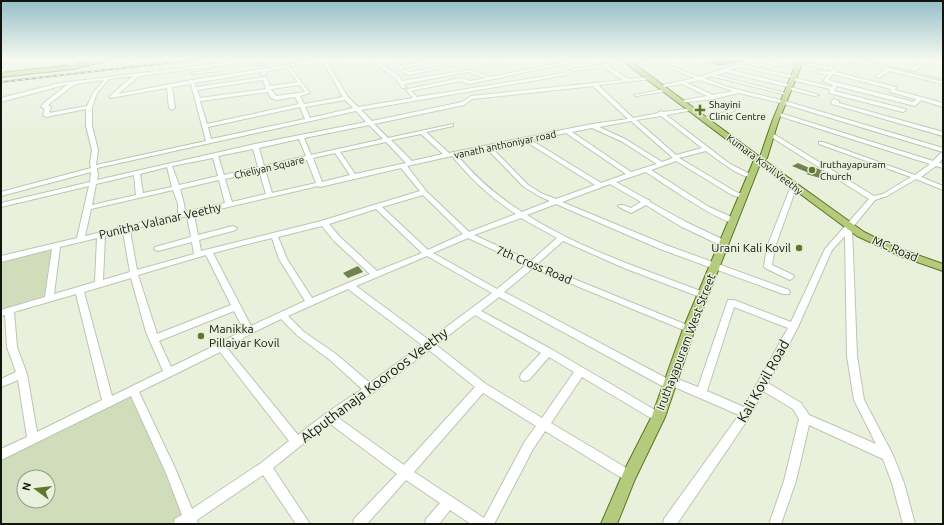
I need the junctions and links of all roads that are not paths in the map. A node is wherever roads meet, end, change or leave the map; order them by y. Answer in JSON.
{"nodes":[{"id":1,"x":301,"y":83,"type":"edge"},
{"id":2,"x":401,"y":83,"type":"edge"},
{"id":3,"x":64,"y":84,"type":"edge"},
{"id":4,"x":73,"y":84,"type":"edge"},
{"id":5,"x":103,"y":84,"type":"edge"},
{"id":6,"x":127,"y":84,"type":"edge"},
{"id":7,"x":183,"y":84,"type":"edge"},
{"id":8,"x":192,"y":84,"type":"edge"},
{"id":9,"x":230,"y":84,"type":"edge"},
{"id":10,"x":267,"y":84,"type":"edge"},
{"id":11,"x":298,"y":84,"type":"edge"},
{"id":12,"x":337,"y":84,"type":"edge"},
{"id":13,"x":439,"y":84,"type":"edge"},
{"id":14,"x":512,"y":84,"type":"edge"},
{"id":15,"x":594,"y":84,"type":"junction"},
{"id":16,"x":600,"y":84,"type":"edge"},
{"id":17,"x":656,"y":84,"type":"edge"},
{"id":18,"x":681,"y":84,"type":"edge"},
{"id":19,"x":684,"y":84,"type":"edge"},
{"id":20,"x":715,"y":84,"type":"edge"},
{"id":21,"x":779,"y":84,"type":"edge"},
{"id":22,"x":784,"y":84,"type":"edge"},
{"id":23,"x":787,"y":84,"type":"edge"},
{"id":24,"x":830,"y":84,"type":"edge"},
{"id":25,"x":877,"y":84,"type":"edge"},
{"id":26,"x":791,"y":85,"type":"junction"},
{"id":27,"x":169,"y":86,"type":"junction"},
{"id":28,"x":835,"y":86,"type":"junction"},
{"id":29,"x":194,"y":89,"type":"junction"},
{"id":30,"x":269,"y":89,"type":"junction"},
{"id":31,"x":663,"y":89,"type":"junction"},
{"id":32,"x":408,"y":90,"type":"junction"},
{"id":33,"x":464,"y":92,"type":"junction"},
{"id":34,"x":738,"y":92,"type":"junction"},
{"id":35,"x":297,"y":95,"type":"junction"},
{"id":36,"x":636,"y":95,"type":"dead end"},
{"id":37,"x":817,"y":95,"type":"dead end"},
{"id":38,"x":714,"y":97,"type":"junction"},
{"id":39,"x":346,"y":98,"type":"junction"},
{"id":40,"x":471,"y":98,"type":"junction"},
{"id":41,"x":920,"y":98,"type":"junction"},
{"id":42,"x":1,"y":100,"type":"edge"},
{"id":43,"x":198,"y":100,"type":"junction"},
{"id":44,"x":417,"y":100,"type":"junction"},
{"id":45,"x":834,"y":101,"type":"dead end"},
{"id":46,"x":682,"y":102,"type":"junction"},
{"id":47,"x":783,"y":102,"type":"junction"},
{"id":48,"x":301,"y":105,"type":"junction"},
{"id":49,"x":943,"y":105,"type":"edge"},
{"id":50,"x":89,"y":107,"type":"junction"},
{"id":51,"x":172,"y":108,"type":"dead end"},
{"id":52,"x":358,"y":109,"type":"junction"},
{"id":53,"x":691,"y":109,"type":"junction"},
{"id":54,"x":732,"y":110,"type":"dead end"},
{"id":55,"x":903,"y":110,"type":"dead end"},
{"id":56,"x":660,"y":114,"type":"junction"},
{"id":57,"x":778,"y":114,"type":"junction"},
{"id":58,"x":703,"y":118,"type":"junction"},
{"id":59,"x":308,"y":119,"type":"junction"},
{"id":60,"x":630,"y":119,"type":"junction"},
{"id":61,"x":370,"y":122,"type":"junction"},
{"id":62,"x":451,"y":125,"type":"dead end"},
{"id":63,"x":206,"y":126,"type":"junction"},
{"id":64,"x":592,"y":126,"type":"junction"},
{"id":65,"x":567,"y":131,"type":"junction"},
{"id":66,"x":422,"y":132,"type":"junction"},
{"id":67,"x":770,"y":134,"type":"junction"},
{"id":68,"x":943,"y":134,"type":"edge"},
{"id":69,"x":301,"y":137,"type":"junction"},
{"id":70,"x":387,"y":139,"type":"junction"},
{"id":71,"x":526,"y":139,"type":"junction"},
{"id":72,"x":209,"y":141,"type":"junction"},
{"id":73,"x":821,"y":143,"type":"dead end"},
{"id":74,"x":255,"y":146,"type":"junction"},
{"id":75,"x":488,"y":147,"type":"junction"},
{"id":76,"x":705,"y":149,"type":"junction"},
{"id":77,"x":943,"y":150,"type":"edge"},
{"id":78,"x":336,"y":151,"type":"junction"},
{"id":79,"x":943,"y":154,"type":"edge"},
{"id":80,"x":215,"y":155,"type":"junction"},
{"id":81,"x":450,"y":155,"type":"junction"},
{"id":82,"x":308,"y":158,"type":"junction"},
{"id":83,"x":676,"y":158,"type":"junction"},
{"id":84,"x":760,"y":160,"type":"junction"},
{"id":85,"x":411,"y":164,"type":"junction"},
{"id":86,"x":661,"y":164,"type":"junction"},
{"id":87,"x":934,"y":164,"type":"junction"},
{"id":88,"x":169,"y":165,"type":"junction"},
{"id":89,"x":403,"y":166,"type":"junction"},
{"id":90,"x":943,"y":166,"type":"edge"},
{"id":91,"x":94,"y":168,"type":"junction"},
{"id":92,"x":262,"y":168,"type":"junction"},
{"id":93,"x":646,"y":169,"type":"junction"},
{"id":94,"x":137,"y":173,"type":"junction"},
{"id":95,"x":631,"y":175,"type":"junction"},
{"id":96,"x":751,"y":176,"type":"junction"},
{"id":97,"x":354,"y":177,"type":"junction"},
{"id":98,"x":916,"y":177,"type":"junction"},
{"id":99,"x":220,"y":178,"type":"junction"},
{"id":100,"x":94,"y":182,"type":"junction"},
{"id":101,"x":612,"y":182,"type":"junction"},
{"id":102,"x":320,"y":185,"type":"junction"},
{"id":103,"x":600,"y":185,"type":"junction"},
{"id":104,"x":794,"y":186,"type":"junction"},
{"id":105,"x":176,"y":188,"type":"junction"},
{"id":106,"x":943,"y":188,"type":"edge"},
{"id":107,"x":424,"y":192,"type":"junction"},
{"id":108,"x":1,"y":194,"type":"edge"},
{"id":109,"x":270,"y":196,"type":"junction"},
{"id":110,"x":743,"y":196,"type":"junction"},
{"id":111,"x":140,"y":197,"type":"junction"},
{"id":112,"x":873,"y":200,"type":"junction"},
{"id":113,"x":647,"y":201,"type":"junction"},
{"id":114,"x":556,"y":202,"type":"junction"},
{"id":115,"x":1,"y":205,"type":"edge"},
{"id":116,"x":229,"y":205,"type":"junction"},
{"id":117,"x":377,"y":206,"type":"junction"},
{"id":118,"x":621,"y":206,"type":"dead end"},
{"id":119,"x":88,"y":208,"type":"junction"},
{"id":120,"x":186,"y":214,"type":"junction"},
{"id":121,"x":522,"y":215,"type":"junction"},
{"id":122,"x":733,"y":221,"type":"junction"},
{"id":123,"x":324,"y":222,"type":"junction"},
{"id":124,"x":233,"y":228,"type":"dead end"},
{"id":125,"x":126,"y":229,"type":"junction"},
{"id":126,"x":846,"y":229,"type":"junction"},
{"id":127,"x":100,"y":235,"type":"junction"},
{"id":128,"x":274,"y":235,"type":"junction"},
{"id":129,"x":468,"y":235,"type":"junction"},
{"id":130,"x":81,"y":239,"type":"junction"},
{"id":131,"x":195,"y":239,"type":"junction"},
{"id":132,"x":561,"y":239,"type":"junction"},
{"id":133,"x":723,"y":243,"type":"junction"},
{"id":134,"x":56,"y":245,"type":"junction"},
{"id":135,"x":158,"y":249,"type":"dead end"},
{"id":136,"x":208,"y":252,"type":"junction"},
{"id":137,"x":427,"y":253,"type":"junction"},
{"id":138,"x":198,"y":255,"type":"junction"},
{"id":139,"x":1,"y":259,"type":"edge"},
{"id":140,"x":531,"y":264,"type":"junction"},
{"id":141,"x":715,"y":266,"type":"junction"},
{"id":142,"x":943,"y":268,"type":"edge"},
{"id":143,"x":134,"y":274,"type":"junction"},
{"id":144,"x":375,"y":274,"type":"junction"},
{"id":145,"x":790,"y":277,"type":"dead end"},
{"id":146,"x":99,"y":284,"type":"junction"},
{"id":147,"x":349,"y":285,"type":"junction"},
{"id":148,"x":79,"y":290,"type":"junction"},
{"id":149,"x":786,"y":292,"type":"dead end"},
{"id":150,"x":498,"y":293,"type":"junction"},
{"id":151,"x":703,"y":296,"type":"junction"},
{"id":152,"x":49,"y":299,"type":"junction"},
{"id":153,"x":311,"y":302,"type":"junction"},
{"id":154,"x":235,"y":307,"type":"junction"},
{"id":155,"x":475,"y":311,"type":"junction"},
{"id":156,"x":5,"y":312,"type":"edge"},
{"id":157,"x":282,"y":315,"type":"junction"},
{"id":158,"x":793,"y":327,"type":"junction"},
{"id":159,"x":689,"y":329,"type":"junction"},
{"id":160,"x":249,"y":331,"type":"junction"},
{"id":161,"x":154,"y":339,"type":"junction"},
{"id":162,"x":428,"y":344,"type":"junction"},
{"id":163,"x":221,"y":347,"type":"junction"},
{"id":164,"x":548,"y":352,"type":"junction"},
{"id":165,"x":580,"y":371,"type":"junction"},
{"id":166,"x":169,"y":373,"type":"junction"},
{"id":167,"x":22,"y":374,"type":"junction"},
{"id":168,"x":525,"y":377,"type":"dead end"},
{"id":169,"x":669,"y":382,"type":"junction"},
{"id":170,"x":1,"y":383,"type":"edge"},
{"id":171,"x":762,"y":385,"type":"junction"},
{"id":172,"x":482,"y":387,"type":"junction"},
{"id":173,"x":370,"y":389,"type":"junction"},
{"id":174,"x":133,"y":390,"type":"junction"},
{"id":175,"x":701,"y":393,"type":"junction"},
{"id":176,"x":108,"y":402,"type":"junction"},
{"id":177,"x":746,"y":413,"type":"junction"},
{"id":178,"x":329,"y":417,"type":"junction"},
{"id":179,"x":658,"y":417,"type":"junction"},
{"id":180,"x":805,"y":418,"type":"junction"},
{"id":181,"x":544,"y":425,"type":"junction"},
{"id":182,"x":33,"y":439,"type":"junction"},
{"id":183,"x":297,"y":442,"type":"junction"},
{"id":184,"x":1,"y":455,"type":"edge"},
{"id":185,"x":887,"y":455,"type":"junction"},
{"id":186,"x":265,"y":467,"type":"junction"},
{"id":187,"x":404,"y":472,"type":"junction"},
{"id":188,"x":629,"y":476,"type":"junction"},
{"id":189,"x":449,"y":501,"type":"junction"},
{"id":190,"x":187,"y":522,"type":"edge"},
{"id":191,"x":304,"y":524,"type":"edge"},
{"id":192,"x":359,"y":524,"type":"edge"},
{"id":193,"x":431,"y":524,"type":"edge"},
{"id":194,"x":482,"y":524,"type":"edge"},
{"id":195,"x":488,"y":524,"type":"edge"},
{"id":196,"x":609,"y":524,"type":"edge"},
{"id":197,"x":669,"y":524,"type":"edge"},
{"id":198,"x":776,"y":524,"type":"edge"},
{"id":199,"x":909,"y":524,"type":"edge"}],
"edges":[{"from":1,"to":35,"type":"street"},
{"from":2,"to":32,"type":"street"},
{"from":3,"to":42,"type":"street"},
{"from":4,"to":50,"type":"street"},
{"from":5,"to":50,"type":"street"},
{"from":6,"to":27,"type":"street"},
{"from":7,"to":27,"type":"street"},
{"from":8,"to":29,"type":"street"},
{"from":9,"to":29,"type":"street"},
{"from":10,"to":30,"type":"street"},
{"from":11,"to":30,"type":"street"},
{"from":12,"to":39,"type":"street"},
{"from":13,"to":32,"type":"street"},
{"from":14,"to":33,"type":"street"},
{"from":15,"to":16,"type":"street"},
{"from":15,"to":40,"type":"street"},
{"from":15,"to":60,"type":"street"},
{"from":17,"to":31,"type":"main road","name":"Kumara Kovil Veethy"},
{"from":18,"to":31,"type":"street"},
{"from":19,"to":38,"type":"street"},
{"from":20,"to":34,"type":"street"},
{"from":21,"to":26,"type":"street"},
{"from":22,"to":26,"type":"street"},
{"from":23,"to":26,"type":"street"},
{"from":24,"to":28,"type":"street"},
{"from":25,"to":41,"type":"street"},
{"from":26,"to":28,"type":"street"},
{"from":26,"to":37,"type":"street"},
{"from":26,"to":47,"type":"main road","name":"Iruthayapuram West Street"},
{"from":27,"to":51,"type":"street"},
{"from":28,"to":41,"type":"street"},
{"from":28,"to":55,"type":"street"},
{"from":29,"to":43,"type":"street"},
{"from":30,"to":35,"type":"street"},
{"from":30,"to":43,"type":"street"},
{"from":31,"to":36,"type":"street"},
{"from":31,"to":46,"type":"main road","name":"Kumara Kovil Veethy"},
{"from":32,"to":44,"type":"street"},
{"from":33,"to":40,"type":"street"},
{"from":33,"to":44,"type":"street"},
{"from":34,"to":38,"type":"street"},
{"from":34,"to":47,"type":"street"},
{"from":35,"to":48,"type":"street"},
{"from":38,"to":46,"type":"street"},
{"from":39,"to":48,"type":"street"},
{"from":39,"to":52,"type":"street"},
{"from":40,"to":61,"type":"street"},
{"from":41,"to":49,"type":"street"},
{"from":43,"to":63,"type":"street"},
{"from":44,"to":52,"type":"street"},
{"from":45,"to":68,"type":"street"},
{"from":46,"to":53,"type":"main road","name":"Kumara Kovil Veethy"},
{"from":47,"to":57,"type":"main road","name":"Iruthayapuram West Street"},
{"from":47,"to":77,"type":"street"},
{"from":48,"to":59,"type":"street"},
{"from":48,"to":63,"type":"street"},
{"from":50,"to":91,"type":"street"},
{"from":52,"to":59,"type":"street"},
{"from":52,"to":61,"type":"street"},
{"from":53,"to":56,"type":"street","name":"vanath anthoniyar road"},
{"from":53,"to":58,"type":"main road","name":"Kumara Kovil Veethy"},
{"from":54,"to":58,"type":"street"},
{"from":56,"to":60,"type":"street","name":"vanath anthoniyar road"},
{"from":56,"to":76,"type":"street"},
{"from":57,"to":67,"type":"main road","name":"Iruthayapuram West Street"},
{"from":57,"to":87,"type":"street"},
{"from":58,"to":84,"type":"main road","name":"Kumara Kovil Veethy"},
{"from":59,"to":72,"type":"street"},
{"from":60,"to":64,"type":"street","name":"vanath anthoniyar road"},
{"from":60,"to":83,"type":"street"},
{"from":61,"to":69,"type":"street"},
{"from":61,"to":70,"type":"street"},
{"from":62,"to":66,"type":"street","name":"Cheliyan Square"},
{"from":63,"to":72,"type":"street"},
{"from":64,"to":65,"type":"street","name":"vanath anthoniyar road"},
{"from":64,"to":86,"type":"street"},
{"from":65,"to":71,"type":"street","name":"vanath anthoniyar road"},
{"from":65,"to":95,"type":"street"},
{"from":66,"to":70,"type":"street","name":"Cheliyan Square"},
{"from":66,"to":81,"type":"street"},
{"from":67,"to":84,"type":"main road","name":"Iruthayapuram West Street"},
{"from":67,"to":112,"type":"street"},
{"from":69,"to":74,"type":"street"},
{"from":69,"to":82,"type":"street"},
{"from":70,"to":78,"type":"street","name":"Cheliyan Square"},
{"from":70,"to":85,"type":"street"},
{"from":71,"to":75,"type":"street","name":"vanath anthoniyar road"},
{"from":71,"to":103,"type":"street"},
{"from":72,"to":91,"type":"street"},
{"from":73,"to":98,"type":"street"},
{"from":74,"to":80,"type":"street"},
{"from":74,"to":92,"type":"street"},
{"from":75,"to":81,"type":"street","name":"vanath anthoniyar road"},
{"from":75,"to":114,"type":"street"},
{"from":76,"to":83,"type":"street"},
{"from":76,"to":96,"type":"street"},
{"from":78,"to":82,"type":"street","name":"Cheliyan Square"},
{"from":78,"to":97,"type":"street"},
{"from":79,"to":87,"type":"street","name":"Kali Kovil Road"},
{"from":80,"to":88,"type":"street"},
{"from":80,"to":99,"type":"street"},
{"from":81,"to":85,"type":"street","name":"vanath anthoniyar road"},
{"from":81,"to":121,"type":"street"},
{"from":82,"to":92,"type":"street","name":"Cheliyan Square"},
{"from":82,"to":102,"type":"street"},
{"from":83,"to":86,"type":"street"},
{"from":83,"to":110,"type":"street"},
{"from":84,"to":96,"type":"main road","name":"Iruthayapuram West Street"},
{"from":84,"to":104,"type":"main road","name":"Kumara Kovil Veethy"},
{"from":85,"to":89,"type":"street","name":"vanath anthoniyar road"},
{"from":86,"to":93,"type":"street"},
{"from":87,"to":90,"type":"street"},
{"from":87,"to":98,"type":"street","name":"Kali Kovil Road"},
{"from":88,"to":94,"type":"street"},
{"from":88,"to":105,"type":"street"},
{"from":89,"to":97,"type":"street","name":"vanath anthoniyar road"},
{"from":89,"to":107,"type":"street","name":"7th Cross Road"},
{"from":91,"to":100,"type":"street"},
{"from":91,"to":108,"type":"street"},
{"from":92,"to":99,"type":"street","name":"Cheliyan Square"},
{"from":92,"to":109,"type":"street"},
{"from":93,"to":95,"type":"street"},
{"from":93,"to":122,"type":"street"},
{"from":94,"to":100,"type":"street"},
{"from":94,"to":111,"type":"street"},
{"from":95,"to":101,"type":"street"},
{"from":96,"to":110,"type":"main road","name":"Iruthayapuram West Street"},
{"from":97,"to":102,"type":"street","name":"vanath anthoniyar road"},
{"from":98,"to":106,"type":"street"},
{"from":98,"to":112,"type":"street","name":"Kali Kovil Road"},
{"from":99,"to":105,"type":"street","name":"Cheliyan Square"},
{"from":99,"to":116,"type":"street"},
{"from":100,"to":115,"type":"street"},
{"from":100,"to":119,"type":"street"},
{"from":101,"to":103,"type":"street"},
{"from":101,"to":113,"type":"street"},
{"from":102,"to":109,"type":"street","name":"Punitha Valanar Veethy"},
{"from":103,"to":114,"type":"street"},
{"from":104,"to":126,"type":"main road","name":"Kumara Kovil Veethy"},
{"from":104,"to":145,"type":"street"},
{"from":105,"to":111,"type":"street","name":"Cheliyan Square"},
{"from":105,"to":120,"type":"street"},
{"from":107,"to":117,"type":"street"},
{"from":107,"to":129,"type":"street","name":"7th Cross Road"},
{"from":109,"to":116,"type":"street","name":"Punitha Valanar Veethy"},
{"from":110,"to":122,"type":"main road","name":"Iruthayapuram West Street"},
{"from":111,"to":119,"type":"street","name":"Cheliyan Square"},
{"from":112,"to":126,"type":"street","name":"Kali Kovil Road"},
{"from":113,"to":118,"type":"street"},
{"from":113,"to":133,"type":"street"},
{"from":114,"to":121,"type":"street"},
{"from":114,"to":141,"type":"street"},
{"from":116,"to":120,"type":"street","name":"Punitha Valanar Veethy"},
{"from":117,"to":123,"type":"street"},
{"from":117,"to":137,"type":"street"},
{"from":119,"to":130,"type":"street"},
{"from":120,"to":125,"type":"street","name":"Punitha Valanar Veethy"},
{"from":120,"to":131,"type":"street"},
{"from":121,"to":129,"type":"street"},
{"from":121,"to":132,"type":"street"},
{"from":122,"to":133,"type":"main road","name":"Iruthayapuram West Street"},
{"from":123,"to":128,"type":"street"},
{"from":123,"to":144,"type":"street"},
{"from":124,"to":131,"type":"street"},
{"from":125,"to":127,"type":"street","name":"Punitha Valanar Veethy"},
{"from":125,"to":143,"type":"street"},
{"from":126,"to":142,"type":"main road","name":"MC Road"},
{"from":126,"to":158,"type":"street","name":"Kali Kovil Road"},
{"from":126,"to":185,"type":"street"},
{"from":127,"to":130,"type":"street","name":"Punitha Valanar Veethy"},
{"from":127,"to":146,"type":"street"},
{"from":128,"to":136,"type":"street"},
{"from":128,"to":153,"type":"street"},
{"from":129,"to":137,"type":"street"},
{"from":129,"to":140,"type":"street","name":"7th Cross Road"},
{"from":130,"to":134,"type":"street","name":"Punitha Valanar Veethy"},
{"from":131,"to":135,"type":"street"},
{"from":131,"to":138,"type":"street"},
{"from":132,"to":140,"type":"street","name":"Atputhanaja Kooroos Veethy"},
{"from":132,"to":151,"type":"street"},
{"from":133,"to":141,"type":"main road","name":"Iruthayapuram West Street"},
{"from":134,"to":139,"type":"street","name":"Punitha Valanar Veethy"},
{"from":134,"to":152,"type":"street"},
{"from":136,"to":138,"type":"street"},
{"from":136,"to":154,"type":"street"},
{"from":137,"to":144,"type":"street"},
{"from":137,"to":150,"type":"street"},
{"from":138,"to":143,"type":"street"},
{"from":140,"to":150,"type":"street","name":"Atputhanaja Kooroos Veethy"},
{"from":140,"to":159,"type":"street","name":"7th Cross Road"},
{"from":141,"to":149,"type":"street"},
{"from":141,"to":151,"type":"main road","name":"Iruthayapuram West Street"},
{"from":143,"to":146,"type":"street"},
{"from":143,"to":161,"type":"street"},
{"from":144,"to":147,"type":"street"},
{"from":146,"to":148,"type":"street"},
{"from":147,"to":153,"type":"street"},
{"from":147,"to":162,"type":"street"},
{"from":148,"to":152,"type":"street"},
{"from":148,"to":176,"type":"street"},
{"from":150,"to":155,"type":"street","name":"Atputhanaja Kooroos Veethy"},
{"from":150,"to":169,"type":"street"},
{"from":151,"to":159,"type":"main road","name":"Iruthayapuram West Street"},
{"from":152,"to":156,"type":"street"},
{"from":153,"to":157,"type":"street"},
{"from":154,"to":160,"type":"street"},
{"from":154,"to":161,"type":"street"},
{"from":155,"to":162,"type":"street","name":"Atputhanaja Kooroos Veethy"},
{"from":155,"to":164,"type":"street"},
{"from":156,"to":167,"type":"street"},
{"from":157,"to":160,"type":"street"},
{"from":157,"to":173,"type":"street"},
{"from":158,"to":171,"type":"street","name":"Kali Kovil Road"},
{"from":158,"to":175,"type":"street"},
{"from":159,"to":169,"type":"main road","name":"Iruthayapuram West Street"},
{"from":160,"to":163,"type":"street"},
{"from":161,"to":166,"type":"street"},
{"from":162,"to":172,"type":"street"},
{"from":162,"to":173,"type":"street","name":"Atputhanaja Kooroos Veethy"},
{"from":163,"to":166,"type":"street"},
{"from":163,"to":183,"type":"street"},
{"from":164,"to":165,"type":"street"},
{"from":164,"to":168,"type":"street"},
{"from":165,"to":179,"type":"street"},
{"from":165,"to":181,"type":"street"},
{"from":166,"to":174,"type":"street"},
{"from":167,"to":170,"type":"street"},
{"from":167,"to":182,"type":"street"},
{"from":169,"to":175,"type":"street"},
{"from":169,"to":179,"type":"main road","name":"Iruthayapuram West Street"},
{"from":171,"to":177,"type":"street","name":"Kali Kovil Road"},
{"from":171,"to":180,"type":"street"},
{"from":172,"to":181,"type":"street"},
{"from":172,"to":187,"type":"street"},
{"from":173,"to":178,"type":"street","name":"Atputhanaja Kooroos Veethy"},
{"from":174,"to":176,"type":"street"},
{"from":174,"to":190,"type":"street"},
{"from":175,"to":177,"type":"street"},
{"from":176,"to":182,"type":"street"},
{"from":177,"to":197,"type":"street","name":"Kali Kovil Road"},
{"from":178,"to":183,"type":"street","name":"Atputhanaja Kooroos Veethy"},
{"from":178,"to":187,"type":"street"},
{"from":179,"to":188,"type":"main road","name":"Iruthayapuram West Street"},
{"from":180,"to":185,"type":"street"},
{"from":180,"to":198,"type":"street"},
{"from":181,"to":188,"type":"street"},
{"from":181,"to":195,"type":"street"},
{"from":182,"to":184,"type":"street"},
{"from":183,"to":186,"type":"street","name":"Atputhanaja Kooroos Veethy"},
{"from":185,"to":199,"type":"street"},
{"from":186,"to":190,"type":"street","name":"Atputhanaja Kooroos Veethy"},
{"from":186,"to":191,"type":"street"},
{"from":187,"to":189,"type":"street"},
{"from":187,"to":192,"type":"street"},
{"from":188,"to":196,"type":"main road","name":"Iruthayapuram West Street"},
{"from":189,"to":193,"type":"street"},
{"from":189,"to":194,"type":"street"}]}
